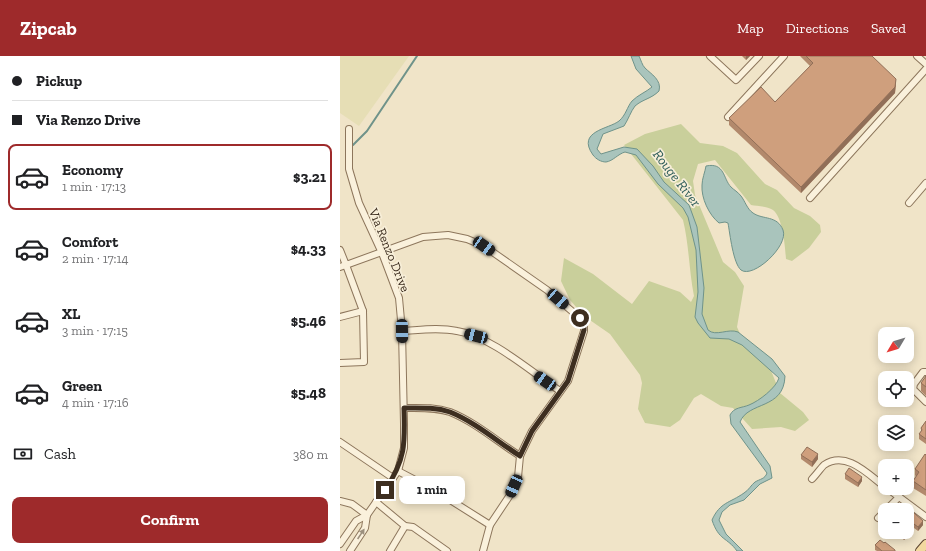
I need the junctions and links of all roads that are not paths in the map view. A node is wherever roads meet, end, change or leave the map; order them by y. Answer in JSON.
{"nodes":[{"id":1,"x":710,"y":56,"type":"edge"},
{"id":2,"x":759,"y":56,"type":"edge"},
{"id":3,"x":784,"y":56,"type":"edge"},
{"id":4,"x":917,"y":56,"type":"edge"},
{"id":5,"x":926,"y":64,"type":"edge"},
{"id":6,"x":926,"y":69,"type":"edge"},
{"id":7,"x":728,"y":117,"type":"edge"},
{"id":8,"x":348,"y":129,"type":"dead end"},
{"id":9,"x":926,"y":183,"type":"edge"},
{"id":10,"x":810,"y":198,"type":"dead end"},
{"id":11,"x":909,"y":203,"type":"dead end"},
{"id":12,"x":340,"y":250,"type":"edge"},
{"id":13,"x":382,"y":253,"type":"junction"},
{"id":14,"x":343,"y":266,"type":"edge"},
{"id":15,"x":363,"y":311,"type":"junction"},
{"id":16,"x":340,"y":317,"type":"edge"},
{"id":17,"x":402,"y":331,"type":"junction"},
{"id":18,"x":340,"y":363,"type":"edge"},
{"id":19,"x":926,"y":372,"type":"edge"},
{"id":20,"x":560,"y":391,"type":"junction"},
{"id":21,"x":926,"y":402,"type":"edge"},
{"id":22,"x":404,"y":408,"type":"junction"},
{"id":23,"x":340,"y":442,"type":"edge"},
{"id":24,"x":520,"y":456,"type":"junction"},
{"id":25,"x":398,"y":471,"type":"junction"},
{"id":26,"x":393,"y":478,"type":"junction"},
{"id":27,"x":812,"y":479,"type":"dead end"},
{"id":28,"x":878,"y":481,"type":"edge"},
{"id":29,"x":896,"y":495,"type":"edge"},
{"id":30,"x":899,"y":497,"type":"junction"},
{"id":31,"x":340,"y":500,"type":"edge"},
{"id":32,"x":376,"y":502,"type":"junction"},
{"id":33,"x":893,"y":503,"type":"edge"},
{"id":34,"x":367,"y":515,"type":"junction"},
{"id":35,"x":926,"y":517,"type":"edge"},
{"id":36,"x":490,"y":525,"type":"junction"},
{"id":37,"x":405,"y":526,"type":"junction"},
{"id":38,"x":340,"y":544,"type":"edge"},
{"id":39,"x":926,"y":544,"type":"edge"},
{"id":40,"x":350,"y":551,"type":"edge"},
{"id":41,"x":390,"y":551,"type":"edge"},
{"id":42,"x":447,"y":551,"type":"edge"},
{"id":43,"x":483,"y":551,"type":"edge"},
{"id":44,"x":920,"y":551,"type":"edge"}],
"edges":[{"from":1,"to":2,"type":"street"},
{"from":3,"to":7,"type":"street"},
{"from":4,"to":5,"type":"street"},
{"from":6,"to":10,"type":"street"},
{"from":8,"to":13,"type":"street","name":"Via Renzo Drive"},
{"from":9,"to":11,"type":"street"},
{"from":12,"to":14,"type":"street"},
{"from":13,"to":14,"type":"street"},
{"from":13,"to":17,"type":"street","name":"Via Renzo Drive"},
{"from":13,"to":20,"type":"street"},
{"from":14,"to":15,"type":"street"},
{"from":15,"to":16,"type":"street"},
{"from":15,"to":18,"type":"street"},
{"from":17,"to":20,"type":"street"},
{"from":17,"to":22,"type":"street","name":"Via Renzo Drive"},
{"from":19,"to":21,"type":"street"},
{"from":20,"to":24,"type":"street"},
{"from":22,"to":24,"type":"street"},
{"from":22,"to":25,"type":"street","name":"Via Renzo Drive"},
{"from":23,"to":26,"type":"street"},
{"from":24,"to":36,"type":"street"},
{"from":25,"to":26,"type":"street","name":"Via Renzo Drive"},
{"from":25,"to":36,"type":"street"},
{"from":26,"to":32,"type":"street","name":"Via Renzo Drive"},
{"from":27,"to":28,"type":"street"},
{"from":29,"to":30,"type":"street"},
{"from":30,"to":33,"type":"street"},
{"from":30,"to":35,"type":"street"},
{"from":31,"to":34,"type":"street"},
{"from":32,"to":34,"type":"street","name":"Via Renzo Drive"},
{"from":32,"to":37,"type":"street"},
{"from":34,"to":38,"type":"street","name":"Via Renzo Drive"},
{"from":40,"to":34,"type":"street","name":"Via Renzo Drive","one_way":true},
{"from":36,"to":43,"type":"street"},
{"from":37,"to":41,"type":"street"},
{"from":37,"to":42,"type":"street"},
{"from":39,"to":44,"type":"main road"}]}
